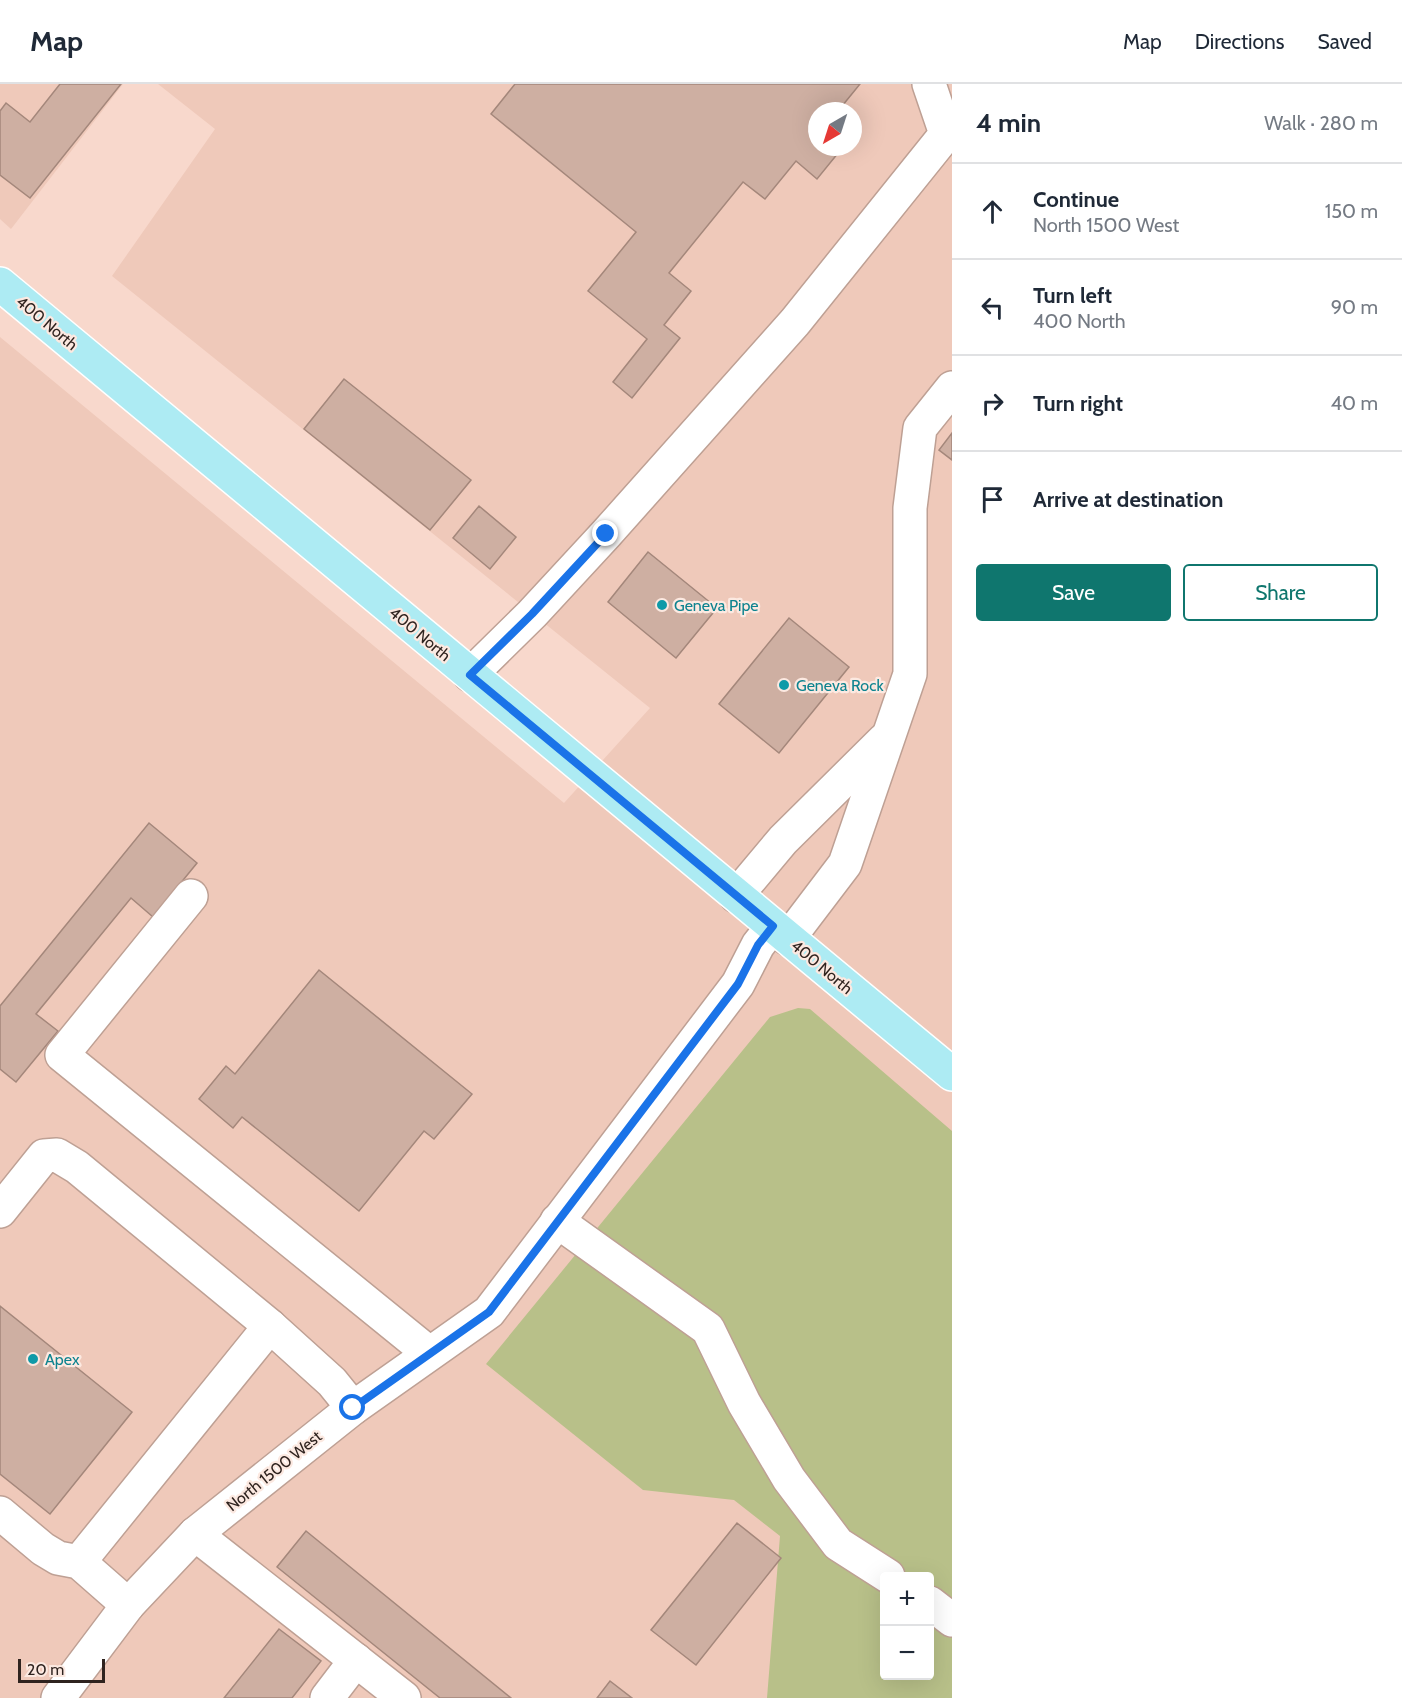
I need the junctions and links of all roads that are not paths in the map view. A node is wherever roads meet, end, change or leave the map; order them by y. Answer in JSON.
{"nodes":[{"id":1,"x":929,"y":84,"type":"edge"},
{"id":2,"x":0,"y":284,"type":"edge"},
{"id":3,"x":952,"y":388,"type":"edge"},
{"id":4,"x":470,"y":675,"type":"junction"},
{"id":5,"x":890,"y":735,"type":"junction"},
{"id":6,"x":191,"y":896,"type":"dead end"},
{"id":7,"x":736,"y":896,"type":"junction"},
{"id":8,"x":780,"y":933,"type":"junction"},
{"id":9,"x":952,"y":1074,"type":"edge"},
{"id":10,"x":0,"y":1211,"type":"edge"},
{"id":11,"x":557,"y":1221,"type":"junction"},
{"id":12,"x":270,"y":1326,"type":"junction"},
{"id":13,"x":429,"y":1353,"type":"junction"},
{"id":14,"x":353,"y":1408,"type":"junction"},
{"id":15,"x":0,"y":1513,"type":"edge"},
{"id":16,"x":195,"y":1534,"type":"junction"},
{"id":17,"x":79,"y":1562,"type":"junction"},
{"id":18,"x":882,"y":1572,"type":"edge"},
{"id":19,"x":128,"y":1605,"type":"junction"},
{"id":20,"x":934,"y":1606,"type":"edge"},
{"id":21,"x":952,"y":1620,"type":"edge"},
{"id":22,"x":356,"y":1660,"type":"junction"},
{"id":23,"x":58,"y":1698,"type":"edge"},
{"id":24,"x":327,"y":1698,"type":"edge"},
{"id":25,"x":404,"y":1698,"type":"edge"}],
"edges":[{"from":1,"to":4,"type":"street"},
{"from":2,"to":4,"type":"main road","name":"400 North"},
{"from":3,"to":5,"type":"street","name":"North 1500 West"},
{"from":4,"to":7,"type":"main road","name":"400 North"},
{"from":5,"to":7,"type":"street"},
{"from":5,"to":8,"type":"street","name":"North 1500 West"},
{"from":6,"to":13,"type":"street"},
{"from":7,"to":8,"type":"main road","name":"400 North"},
{"from":8,"to":9,"type":"main road","name":"400 North"},
{"from":8,"to":11,"type":"street","name":"North 1500 West"},
{"from":10,"to":12,"type":"street"},
{"from":11,"to":13,"type":"street","name":"North 1500 West"},
{"from":11,"to":18,"type":"street"},
{"from":12,"to":14,"type":"street"},
{"from":12,"to":17,"type":"street"},
{"from":13,"to":14,"type":"street","name":"North 1500 West"},
{"from":14,"to":16,"type":"street","name":"North 1500 West"},
{"from":15,"to":17,"type":"street"},
{"from":16,"to":19,"type":"street","name":"North 1500 West"},
{"from":16,"to":22,"type":"street"},
{"from":17,"to":19,"type":"street"},
{"from":19,"to":23,"type":"street","name":"North 1500 West"},
{"from":20,"to":21,"type":"street"},
{"from":22,"to":24,"type":"street"},
{"from":22,"to":25,"type":"street"}]}
